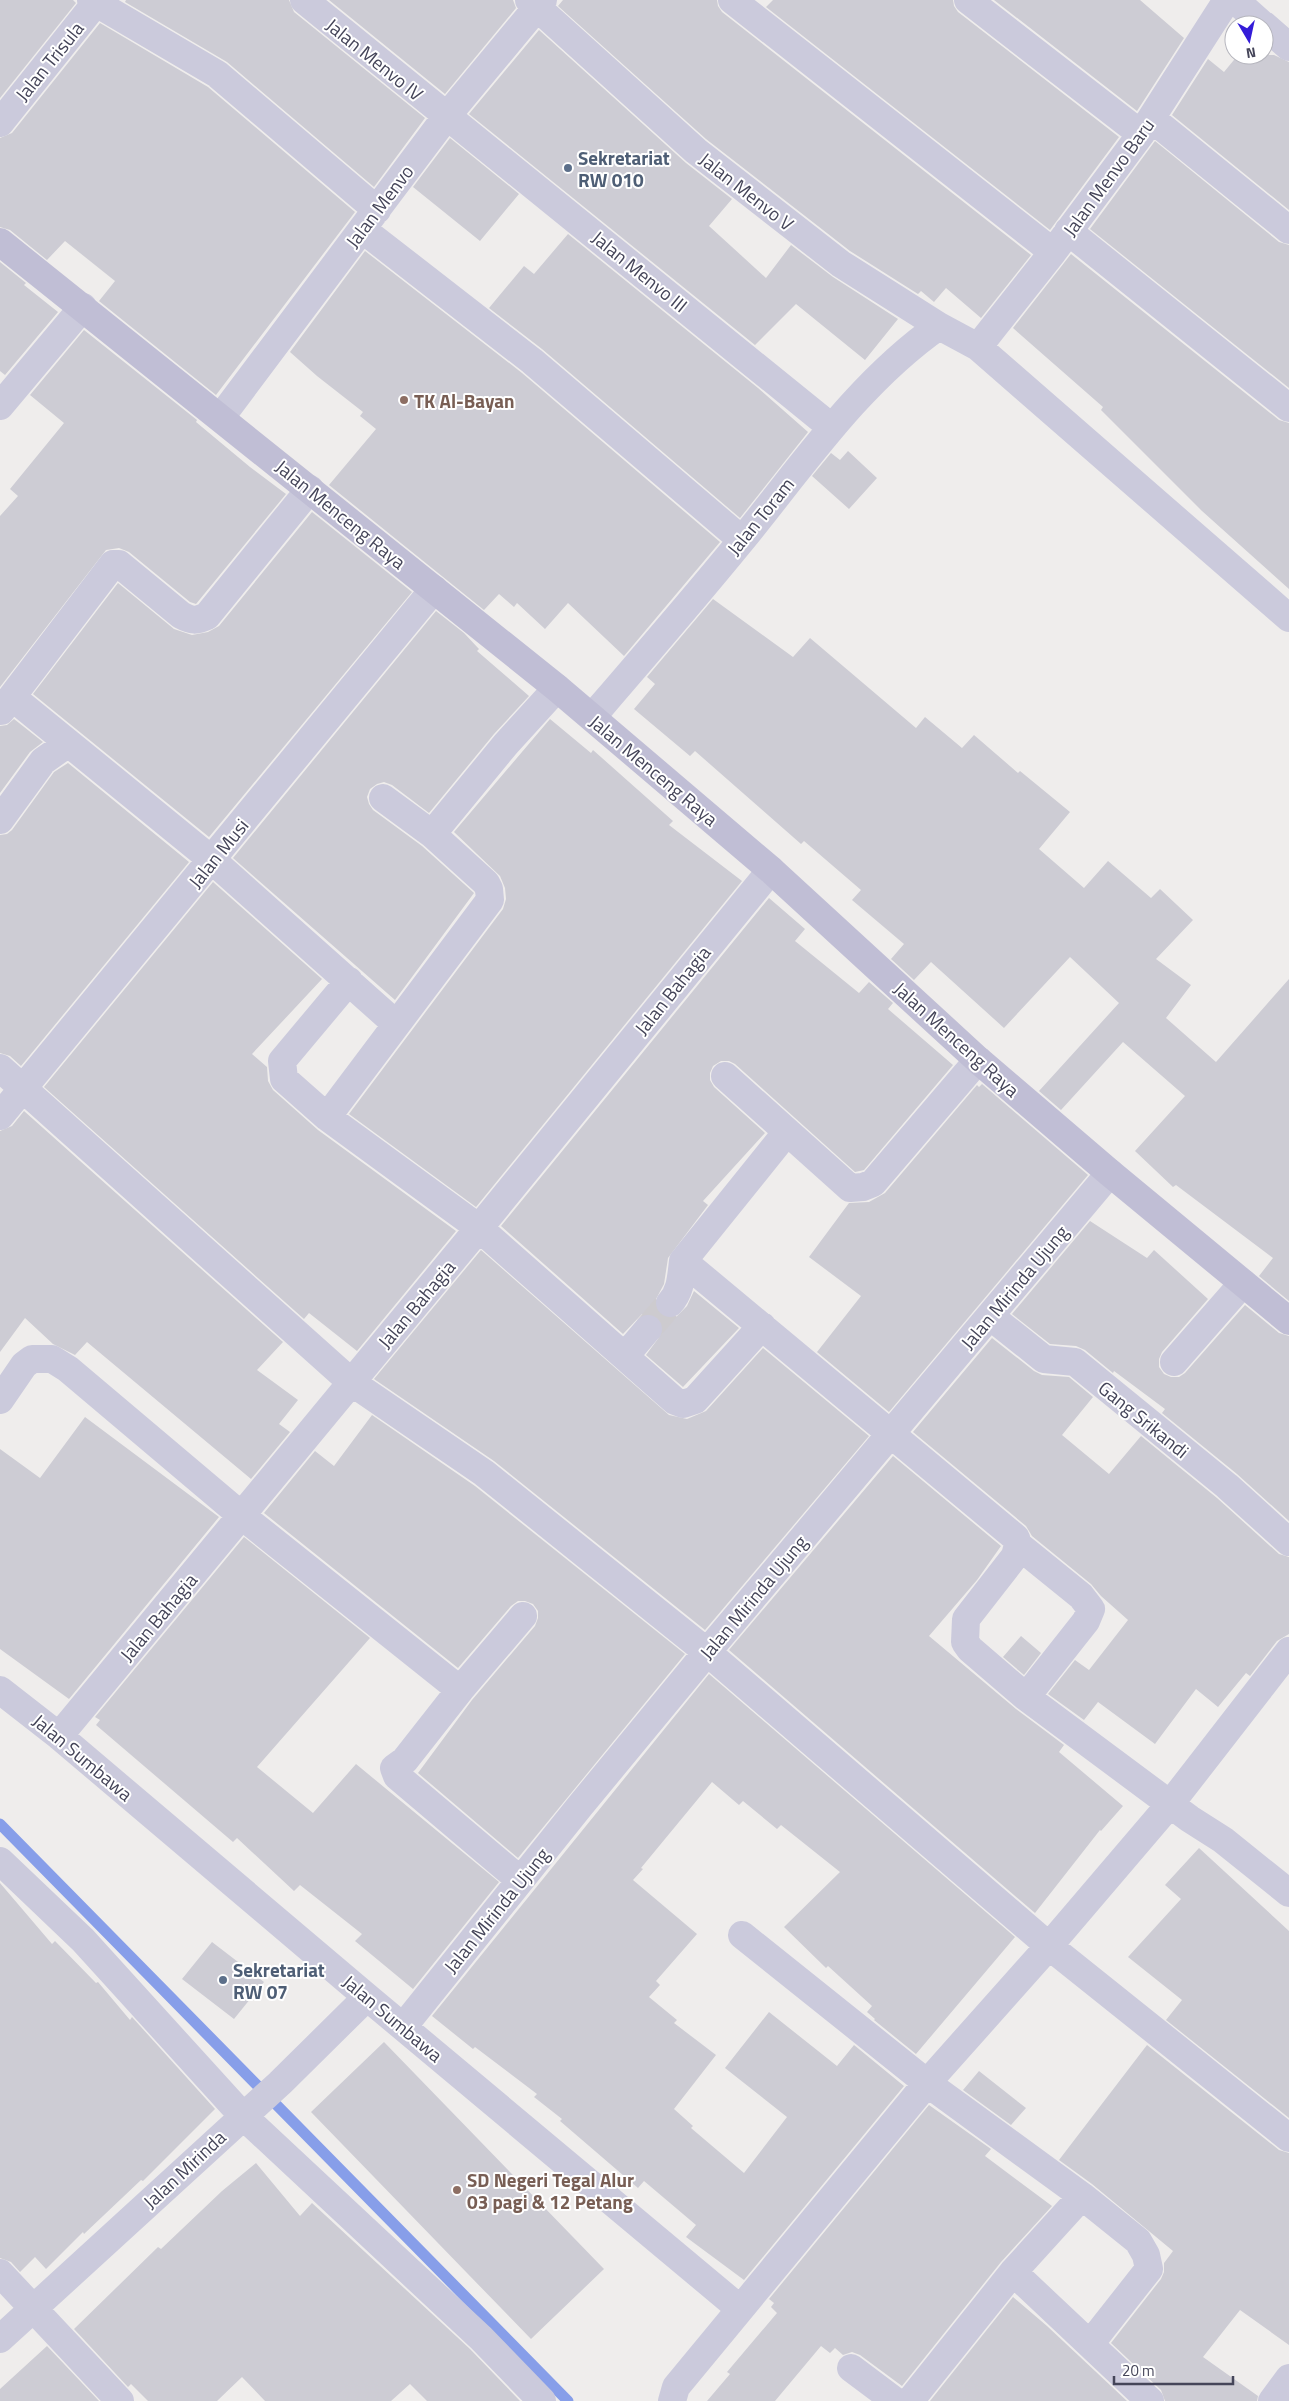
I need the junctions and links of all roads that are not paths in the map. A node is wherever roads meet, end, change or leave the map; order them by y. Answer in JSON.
{"nodes":[{"id":1,"x":304,"y":0,"type":"edge"},
{"id":2,"x":732,"y":0,"type":"edge"},
{"id":3,"x":968,"y":0,"type":"edge"},
{"id":4,"x":1227,"y":0,"type":"edge"},
{"id":5,"x":1235,"y":0,"type":"edge"},
{"id":6,"x":94,"y":1,"type":"edge"},
{"id":7,"x":536,"y":2,"type":"edge"},
{"id":8,"x":1252,"y":15,"type":"edge"},
{"id":9,"x":1274,"y":34,"type":"edge"},
{"id":10,"x":1289,"y":47,"type":"edge"},
{"id":11,"x":446,"y":117,"type":"junction"},
{"id":12,"x":0,"y":123,"type":"edge"},
{"id":13,"x":1146,"y":126,"type":"junction"},
{"id":14,"x":370,"y":220,"type":"junction"},
{"id":15,"x":1289,"y":230,"type":"edge"},
{"id":16,"x":1068,"y":231,"type":"junction"},
{"id":17,"x":0,"y":242,"type":"edge"},
{"id":18,"x":1052,"y":252,"type":"junction"},
{"id":19,"x":83,"y":307,"type":"junction"},
{"id":20,"x":939,"y":326,"type":"junction"},
{"id":21,"x":978,"y":347,"type":"junction"},
{"id":22,"x":0,"y":406,"type":"edge"},
{"id":23,"x":1289,"y":408,"type":"edge"},
{"id":24,"x":221,"y":417,"type":"junction"},
{"id":25,"x":831,"y":428,"type":"junction"},
{"id":26,"x":310,"y":490,"type":"junction"},
{"id":27,"x":742,"y":540,"type":"junction"},
{"id":28,"x":434,"y":588,"type":"junction"},
{"id":29,"x":1289,"y":618,"type":"edge"},
{"id":30,"x":557,"y":688,"type":"junction"},
{"id":31,"x":6,"y":705,"type":"edge"},
{"id":32,"x":592,"y":717,"type":"junction"},
{"id":33,"x":67,"y":744,"type":"junction"},
{"id":34,"x":383,"y":798,"type":"dead end"},
{"id":35,"x":0,"y":820,"type":"edge"},
{"id":36,"x":432,"y":834,"type":"junction"},
{"id":37,"x":212,"y":860,"type":"junction"},
{"id":38,"x":770,"y":870,"type":"junction"},
{"id":39,"x":349,"y":981,"type":"junction"},
{"id":40,"x":396,"y":1024,"type":"junction"},
{"id":41,"x":978,"y":1060,"type":"junction"},
{"id":42,"x":0,"y":1068,"type":"edge"},
{"id":43,"x":725,"y":1076,"type":"dead end"},
{"id":44,"x":24,"y":1088,"type":"junction"},
{"id":45,"x":0,"y":1116,"type":"edge"},
{"id":46,"x":327,"y":1117,"type":"junction"},
{"id":47,"x":786,"y":1133,"type":"junction"},
{"id":48,"x":1110,"y":1173,"type":"junction"},
{"id":49,"x":480,"y":1228,"type":"junction"},
{"id":50,"x":683,"y":1261,"type":"junction"},
{"id":51,"x":1243,"y":1284,"type":"junction"},
{"id":52,"x":670,"y":1303,"type":"tunnel mouth"},
{"id":53,"x":990,"y":1316,"type":"junction"},
{"id":54,"x":1289,"y":1321,"type":"edge"},
{"id":55,"x":762,"y":1326,"type":"junction"},
{"id":56,"x":648,"y":1329,"type":"tunnel mouth"},
{"id":57,"x":625,"y":1356,"type":"junction"},
{"id":58,"x":1174,"y":1362,"type":"dead end"},
{"id":59,"x":351,"y":1382,"type":"junction"},
{"id":60,"x":0,"y":1400,"type":"edge"},
{"id":61,"x":892,"y":1434,"type":"junction"},
{"id":62,"x":242,"y":1516,"type":"junction"},
{"id":63,"x":1289,"y":1542,"type":"edge"},
{"id":64,"x":1018,"y":1545,"type":"junction"},
{"id":65,"x":523,"y":1616,"type":"dead end"},
{"id":66,"x":1289,"y":1651,"type":"edge"},
{"id":67,"x":707,"y":1652,"type":"junction"},
{"id":68,"x":0,"y":1690,"type":"edge"},
{"id":69,"x":460,"y":1690,"type":"junction"},
{"id":70,"x":1026,"y":1697,"type":"junction"},
{"id":71,"x":59,"y":1736,"type":"junction"},
{"id":72,"x":1171,"y":1803,"type":"junction"},
{"id":73,"x":0,"y":1861,"type":"edge"},
{"id":74,"x":520,"y":1880,"type":"junction"},
{"id":75,"x":1289,"y":1893,"type":"edge"},
{"id":76,"x":742,"y":1935,"type":"dead end"},
{"id":77,"x":1049,"y":1946,"type":"junction"},
{"id":78,"x":367,"y":1997,"type":"junction"},
{"id":79,"x":403,"y":2027,"type":"junction"},
{"id":80,"x":927,"y":2083,"type":"junction"},
{"id":81,"x":247,"y":2111,"type":"junction"},
{"id":82,"x":1289,"y":2138,"type":"edge"},
{"id":83,"x":1082,"y":2196,"type":"junction"},
{"id":84,"x":1013,"y":2272,"type":"junction"},
{"id":85,"x":0,"y":2273,"type":"edge"},
{"id":86,"x":740,"y":2308,"type":"junction"},
{"id":87,"x":33,"y":2309,"type":"junction"},
{"id":88,"x":0,"y":2339,"type":"edge"},
{"id":89,"x":1090,"y":2344,"type":"junction"},
{"id":90,"x":851,"y":2368,"type":"dead end"},
{"id":91,"x":1289,"y":2378,"type":"edge"},
{"id":92,"x":120,"y":2401,"type":"edge"},
{"id":93,"x":542,"y":2401,"type":"edge"},
{"id":94,"x":672,"y":2401,"type":"edge"},
{"id":95,"x":895,"y":2401,"type":"edge"},
{"id":96,"x":910,"y":2401,"type":"edge"},
{"id":97,"x":1150,"y":2401,"type":"edge"},
{"id":98,"x":1272,"y":2401,"type":"edge"}],
"edges":[{"from":1,"to":11,"type":"street","name":"Jalan Menvo IV"},
{"from":2,"to":18,"type":"street"},
{"from":3,"to":13,"type":"street"},
{"from":4,"to":13,"type":"street","name":"Jalan Menvo Baru"},
{"from":5,"to":8,"type":"street"},
{"from":6,"to":12,"type":"street","name":"Jalan Trisula"},
{"from":6,"to":14,"type":"street"},
{"from":7,"to":11,"type":"street","name":"Jalan Menvo"},
{"from":7,"to":20,"type":"street","name":"Jalan Menvo V"},
{"from":9,"to":10,"type":"street"},
{"from":11,"to":14,"type":"street","name":"Jalan Menvo"},
{"from":11,"to":25,"type":"street","name":"Jalan Menvo III"},
{"from":13,"to":15,"type":"street"},
{"from":13,"to":16,"type":"street","name":"Jalan Menvo Baru"},
{"from":14,"to":24,"type":"street","name":"Jalan Menvo"},
{"from":14,"to":27,"type":"street"},
{"from":16,"to":18,"type":"street","name":"Jalan Menvo Baru"},
{"from":16,"to":23,"type":"street"},
{"from":17,"to":19,"type":"street","name":"Jalan Menceng Raya"},
{"from":18,"to":21,"type":"street","name":"Jalan Menvo Baru"},
{"from":19,"to":22,"type":"street"},
{"from":19,"to":24,"type":"street","name":"Jalan Menceng Raya"},
{"from":20,"to":21,"type":"street","name":"Jalan Menvo V"},
{"from":20,"to":25,"type":"street","name":"Jalan Toram"},
{"from":21,"to":29,"type":"street","name":"Jalan Menvo V"},
{"from":24,"to":26,"type":"street","name":"Jalan Menceng Raya"},
{"from":25,"to":27,"type":"street","name":"Jalan Toram"},
{"from":26,"to":28,"type":"street","name":"Jalan Menceng Raya"},
{"from":26,"to":31,"type":"street"},
{"from":27,"to":32,"type":"street","name":"Jalan Toram"},
{"from":28,"to":30,"type":"street","name":"Jalan Menceng Raya"},
{"from":28,"to":37,"type":"street","name":"Jalan Musi"},
{"from":30,"to":32,"type":"street","name":"Jalan Menceng Raya"},
{"from":30,"to":36,"type":"street"},
{"from":31,"to":33,"type":"street"},
{"from":32,"to":38,"type":"street","name":"Jalan Menceng Raya"},
{"from":33,"to":35,"type":"street"},
{"from":33,"to":37,"type":"street"},
{"from":34,"to":36,"type":"street"},
{"from":36,"to":40,"type":"street"},
{"from":37,"to":39,"type":"street"},
{"from":37,"to":44,"type":"street","name":"Jalan Musi"},
{"from":38,"to":41,"type":"street","name":"Jalan Menceng Raya"},
{"from":38,"to":49,"type":"street","name":"Jalan Bahagia"},
{"from":39,"to":40,"type":"street"},
{"from":39,"to":46,"type":"street"},
{"from":40,"to":46,"type":"street"},
{"from":41,"to":47,"type":"street"},
{"from":41,"to":48,"type":"street","name":"Jalan Menceng Raya"},
{"from":42,"to":44,"type":"street"},
{"from":43,"to":47,"type":"street"},
{"from":44,"to":45,"type":"street","name":"Jalan Musi"},
{"from":44,"to":59,"type":"street"},
{"from":46,"to":49,"type":"street"},
{"from":47,"to":50,"type":"street"},
{"from":48,"to":51,"type":"street","name":"Jalan Menceng Raya"},
{"from":48,"to":53,"type":"street","name":"Jalan Mirinda Ujung"},
{"from":49,"to":57,"type":"street"},
{"from":49,"to":59,"type":"street","name":"Jalan Bahagia"},
{"from":50,"to":52,"type":"street"},
{"from":50,"to":55,"type":"street"},
{"from":51,"to":54,"type":"street","name":"Jalan Menceng Raya"},
{"from":51,"to":58,"type":"street"},
{"from":53,"to":61,"type":"street","name":"Jalan Mirinda Ujung"},
{"from":53,"to":63,"type":"street","name":"Gang Srikandi"},
{"from":55,"to":57,"type":"street"},
{"from":55,"to":61,"type":"street"},
{"from":56,"to":57,"type":"street"},
{"from":59,"to":62,"type":"street","name":"Jalan Bahagia"},
{"from":59,"to":67,"type":"street"},
{"from":60,"to":62,"type":"street"},
{"from":61,"to":64,"type":"street"},
{"from":61,"to":67,"type":"street","name":"Jalan Mirinda Ujung"},
{"from":62,"to":69,"type":"street"},
{"from":62,"to":71,"type":"street","name":"Jalan Bahagia"},
{"from":64,"to":70,"type":"street"},
{"from":64,"to":70,"type":"street"},
{"from":65,"to":69,"type":"street"},
{"from":66,"to":72,"type":"street"},
{"from":67,"to":74,"type":"street","name":"Jalan Mirinda Ujung"},
{"from":67,"to":77,"type":"street"},
{"from":68,"to":71,"type":"street","name":"Jalan Sumbawa"},
{"from":69,"to":74,"type":"street"},
{"from":70,"to":72,"type":"street"},
{"from":71,"to":78,"type":"street","name":"Jalan Sumbawa"},
{"from":72,"to":75,"type":"street"},
{"from":72,"to":77,"type":"street"},
{"from":73,"to":81,"type":"street"},
{"from":74,"to":79,"type":"street","name":"Jalan Mirinda Ujung"},
{"from":76,"to":80,"type":"street"},
{"from":77,"to":80,"type":"street"},
{"from":77,"to":82,"type":"street"},
{"from":78,"to":79,"type":"street","name":"Jalan Sumbawa"},
{"from":78,"to":81,"type":"street","name":"Jalan Mirinda"},
{"from":79,"to":86,"type":"street","name":"Jalan Sumbawa"},
{"from":80,"to":83,"type":"street"},
{"from":80,"to":86,"type":"street"},
{"from":81,"to":87,"type":"street","name":"Jalan Mirinda"},
{"from":81,"to":93,"type":"street"},
{"from":83,"to":84,"type":"street"},
{"from":83,"to":89,"type":"street"},
{"from":84,"to":89,"type":"street"},
{"from":84,"to":96,"type":"street"},
{"from":85,"to":87,"type":"street"},
{"from":86,"to":94,"type":"street"},
{"from":87,"to":88,"type":"street","name":"Jalan Mirinda"},
{"from":87,"to":92,"type":"street"},
{"from":89,"to":97,"type":"street"},
{"from":90,"to":95,"type":"street"},
{"from":91,"to":98,"type":"street"}]}
